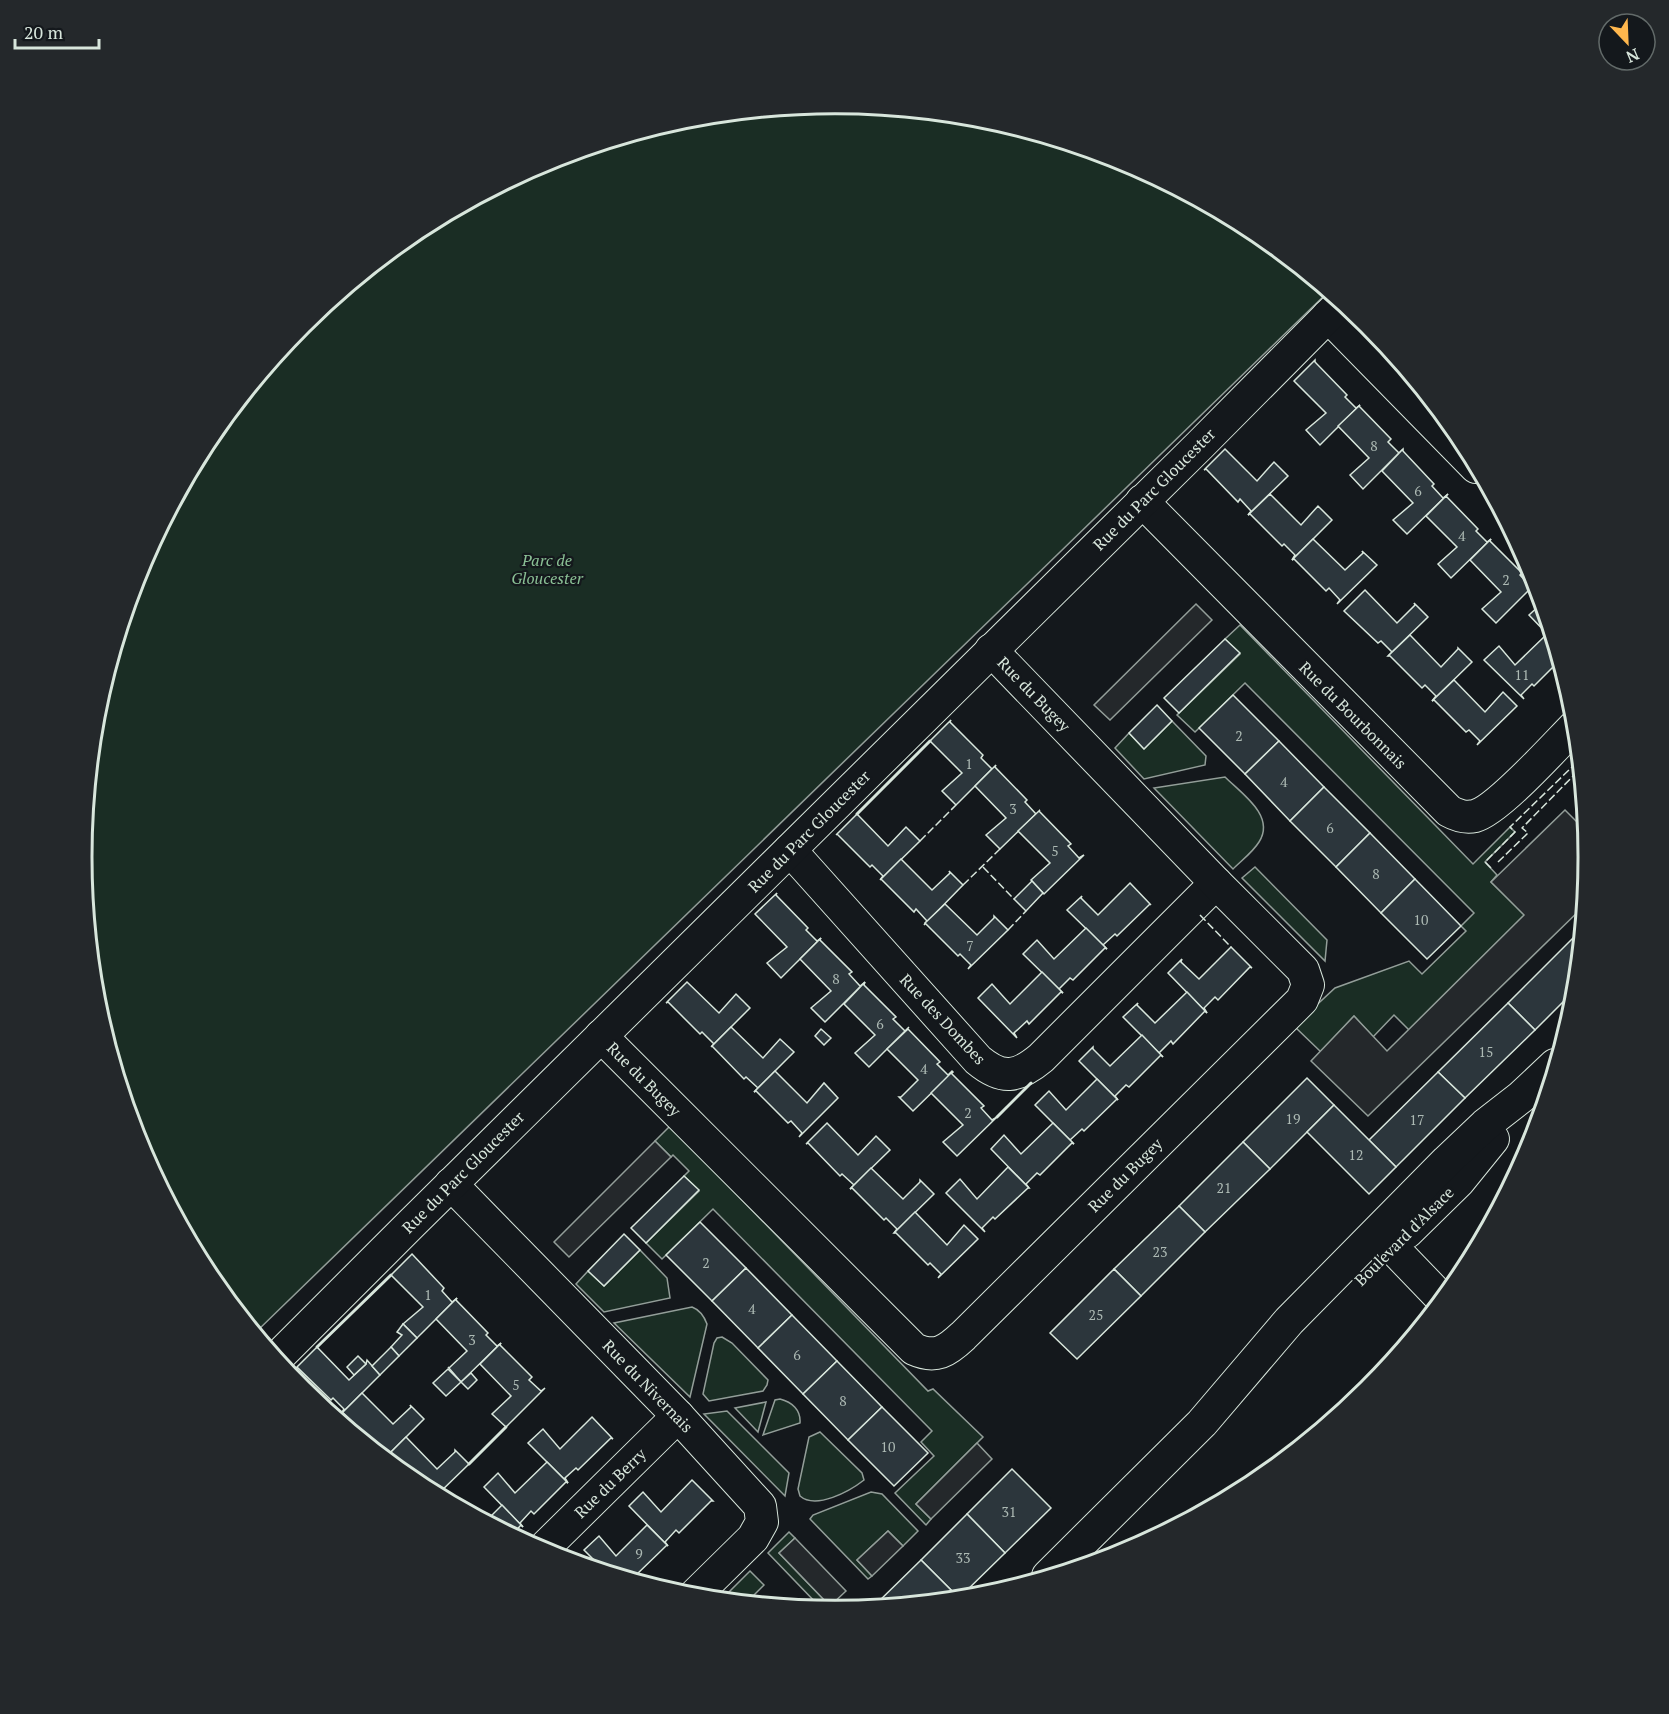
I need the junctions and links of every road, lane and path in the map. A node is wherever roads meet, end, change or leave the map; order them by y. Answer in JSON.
{"nodes":[{"id":1,"x":1335,"y":309,"type":"edge"},
{"id":2,"x":1438,"y":424,"type":"edge"},
{"id":3,"x":1142,"y":501,"type":"junction"},
{"id":4,"x":991,"y":650,"type":"junction"},
{"id":5,"x":1567,"y":734,"type":"edge"},
{"id":6,"x":790,"y":850,"type":"junction"},
{"id":7,"x":1216,"y":884,"type":"junction"},
{"id":8,"x":601,"y":1036,"type":"junction"},
{"id":9,"x":1544,"y":1076,"type":"edge"},
{"id":10,"x":1521,"y":1098,"type":"junction"},
{"id":11,"x":451,"y":1184,"type":"junction"},
{"id":12,"x":1392,"y":1247,"type":"junction"},
{"id":13,"x":1436,"y":1293,"type":"edge"},
{"id":14,"x":1264,"y":1351,"type":"junction"},
{"id":15,"x":282,"y":1353,"type":"edge"},
{"id":16,"x":678,"y":1416,"type":"junction"},
{"id":17,"x":549,"y":1543,"type":"edge"},
{"id":18,"x":1059,"y":1565,"type":"edge"},
{"id":19,"x":701,"y":1588,"type":"edge"}],
"edges":[{"from":1,"to":2,"type":"street"},
{"from":1,"to":3,"type":"street","name":"Rue du Parc Gloucester"},
{"from":3,"to":4,"type":"street","name":"Rue du Parc Gloucester"},
{"from":3,"to":5,"type":"street","name":"Rue du Bourbonnais"},
{"from":4,"to":6,"type":"street","name":"Rue du Parc Gloucester"},
{"from":4,"to":7,"type":"street","name":"Rue du Bugey"},
{"from":6,"to":7,"type":"street","name":"Rue des Dombes"},
{"from":6,"to":8,"type":"street","name":"Rue du Parc Gloucester"},
{"from":7,"to":8,"type":"street","name":"Rue du Bugey"},
{"from":8,"to":11,"type":"street","name":"Rue du Parc Gloucester"},
{"from":9,"to":10,"type":"street","name":"Boulevard d'Alsace"},
{"from":10,"to":12,"type":"street","name":"Boulevard d'Alsace"},
{"from":10,"to":14,"type":"street","name":"Boulevard d'Alsace"},
{"from":11,"to":15,"type":"street","name":"Rue du Parc Gloucester"},
{"from":11,"to":16,"type":"street","name":"Rue du Nivernais"},
{"from":12,"to":13,"type":"street"},
{"from":12,"to":14,"type":"street","name":"Boulevard d'Alsace"},
{"from":14,"to":18,"type":"street","name":"Boulevard d'Alsace"},
{"from":16,"to":17,"type":"street","name":"Rue du Berry"},
{"from":16,"to":19,"type":"street","name":"Rue du Nivernais"}]}
